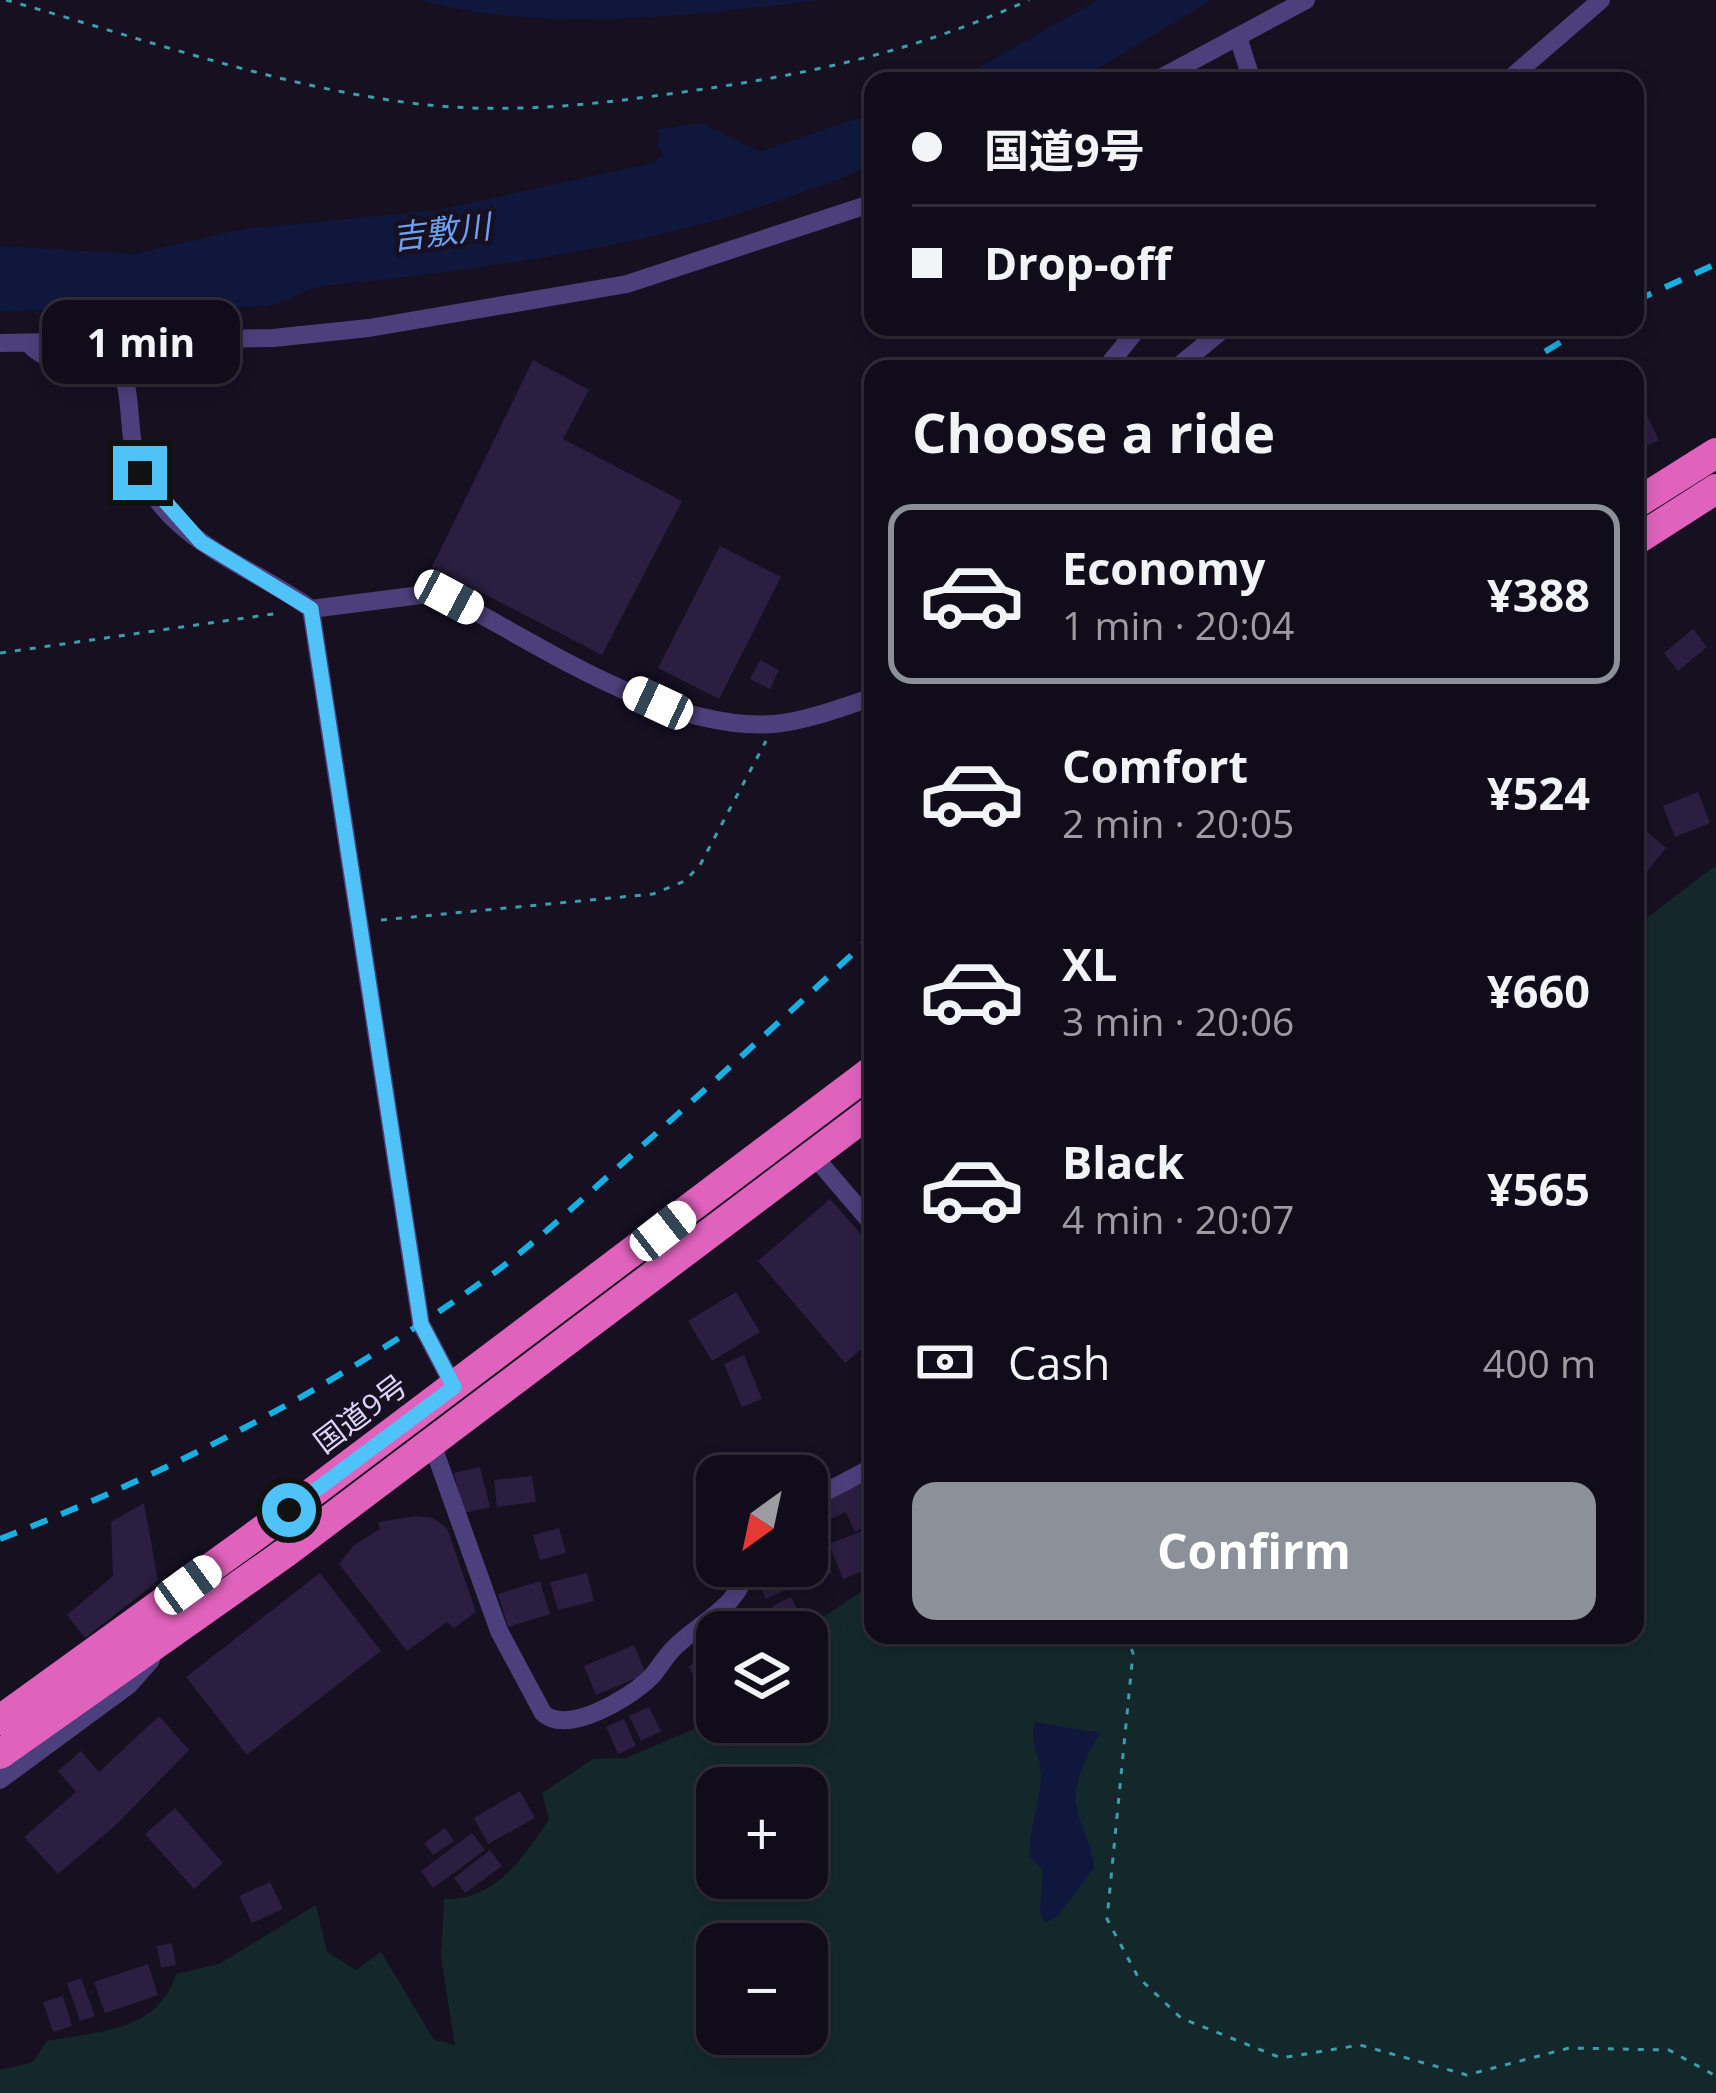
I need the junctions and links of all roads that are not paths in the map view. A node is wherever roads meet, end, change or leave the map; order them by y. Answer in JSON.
{"nodes":[{"id":1,"x":1306,"y":0,"type":"edge"},
{"id":2,"x":1600,"y":0,"type":"edge"},
{"id":3,"x":1239,"y":40,"type":"junction"},
{"id":4,"x":1173,"y":72,"type":"edge"},
{"id":5,"x":1249,"y":72,"type":"edge"},
{"id":6,"x":1517,"y":72,"type":"edge"},
{"id":7,"x":864,"y":206,"type":"edge"},
{"id":8,"x":1132,"y":336,"type":"edge"},
{"id":9,"x":1215,"y":336,"type":"edge"},
{"id":10,"x":0,"y":343,"type":"edge"},
{"id":11,"x":29,"y":344,"type":"junction"},
{"id":12,"x":1113,"y":360,"type":"edge"},
{"id":13,"x":1186,"y":360,"type":"edge"},
{"id":14,"x":1716,"y":452,"type":"edge"},
{"id":15,"x":1716,"y":489,"type":"edge"},
{"id":16,"x":1644,"y":498,"type":"edge"},
{"id":17,"x":1644,"y":535,"type":"edge"},
{"id":18,"x":311,"y":609,"type":"junction"},
{"id":19,"x":864,"y":700,"type":"edge"},
{"id":20,"x":864,"y":1077,"type":"edge"},
{"id":21,"x":864,"y":1117,"type":"edge"},
{"id":22,"x":813,"y":1155,"type":"junction"},
{"id":23,"x":864,"y":1214,"type":"edge"},
{"id":24,"x":454,"y":1387,"type":"junction"},
{"id":25,"x":431,"y":1442,"type":"junction"},
{"id":26,"x":864,"y":1472,"type":"edge"},
{"id":27,"x":828,"y":1491,"type":"edge"},
{"id":28,"x":740,"y":1587,"type":"edge"},
{"id":29,"x":169,"y":1638,"type":"junction"},
{"id":30,"x":0,"y":1720,"type":"edge"},
{"id":31,"x":0,"y":1754,"type":"edge"},
{"id":32,"x":0,"y":1780,"type":"edge"}],
"edges":[{"from":1,"to":3,"type":"street"},
{"from":2,"to":6,"type":"street"},
{"from":3,"to":4,"type":"street"},
{"from":3,"to":5,"type":"street"},
{"from":7,"to":11,"type":"street"},
{"from":8,"to":12,"type":"street"},
{"from":9,"to":13,"type":"street"},
{"from":10,"to":11,"type":"street"},
{"from":11,"to":18,"type":"street"},
{"from":14,"to":16,"type":"highway"},
{"from":15,"to":17,"type":"highway"},
{"from":18,"to":19,"type":"street"},
{"from":18,"to":24,"type":"street"},
{"from":20,"to":24,"type":"highway","name":"国道9号"},
{"from":21,"to":22,"type":"highway"},
{"from":22,"to":23,"type":"street"},
{"from":22,"to":25,"type":"highway"},
{"from":24,"to":30,"type":"highway","name":"国道9号"},
{"from":25,"to":28,"type":"street"},
{"from":25,"to":29,"type":"highway"},
{"from":26,"to":27,"type":"street"},
{"from":29,"to":31,"type":"highway"},
{"from":29,"to":32,"type":"street"}]}
